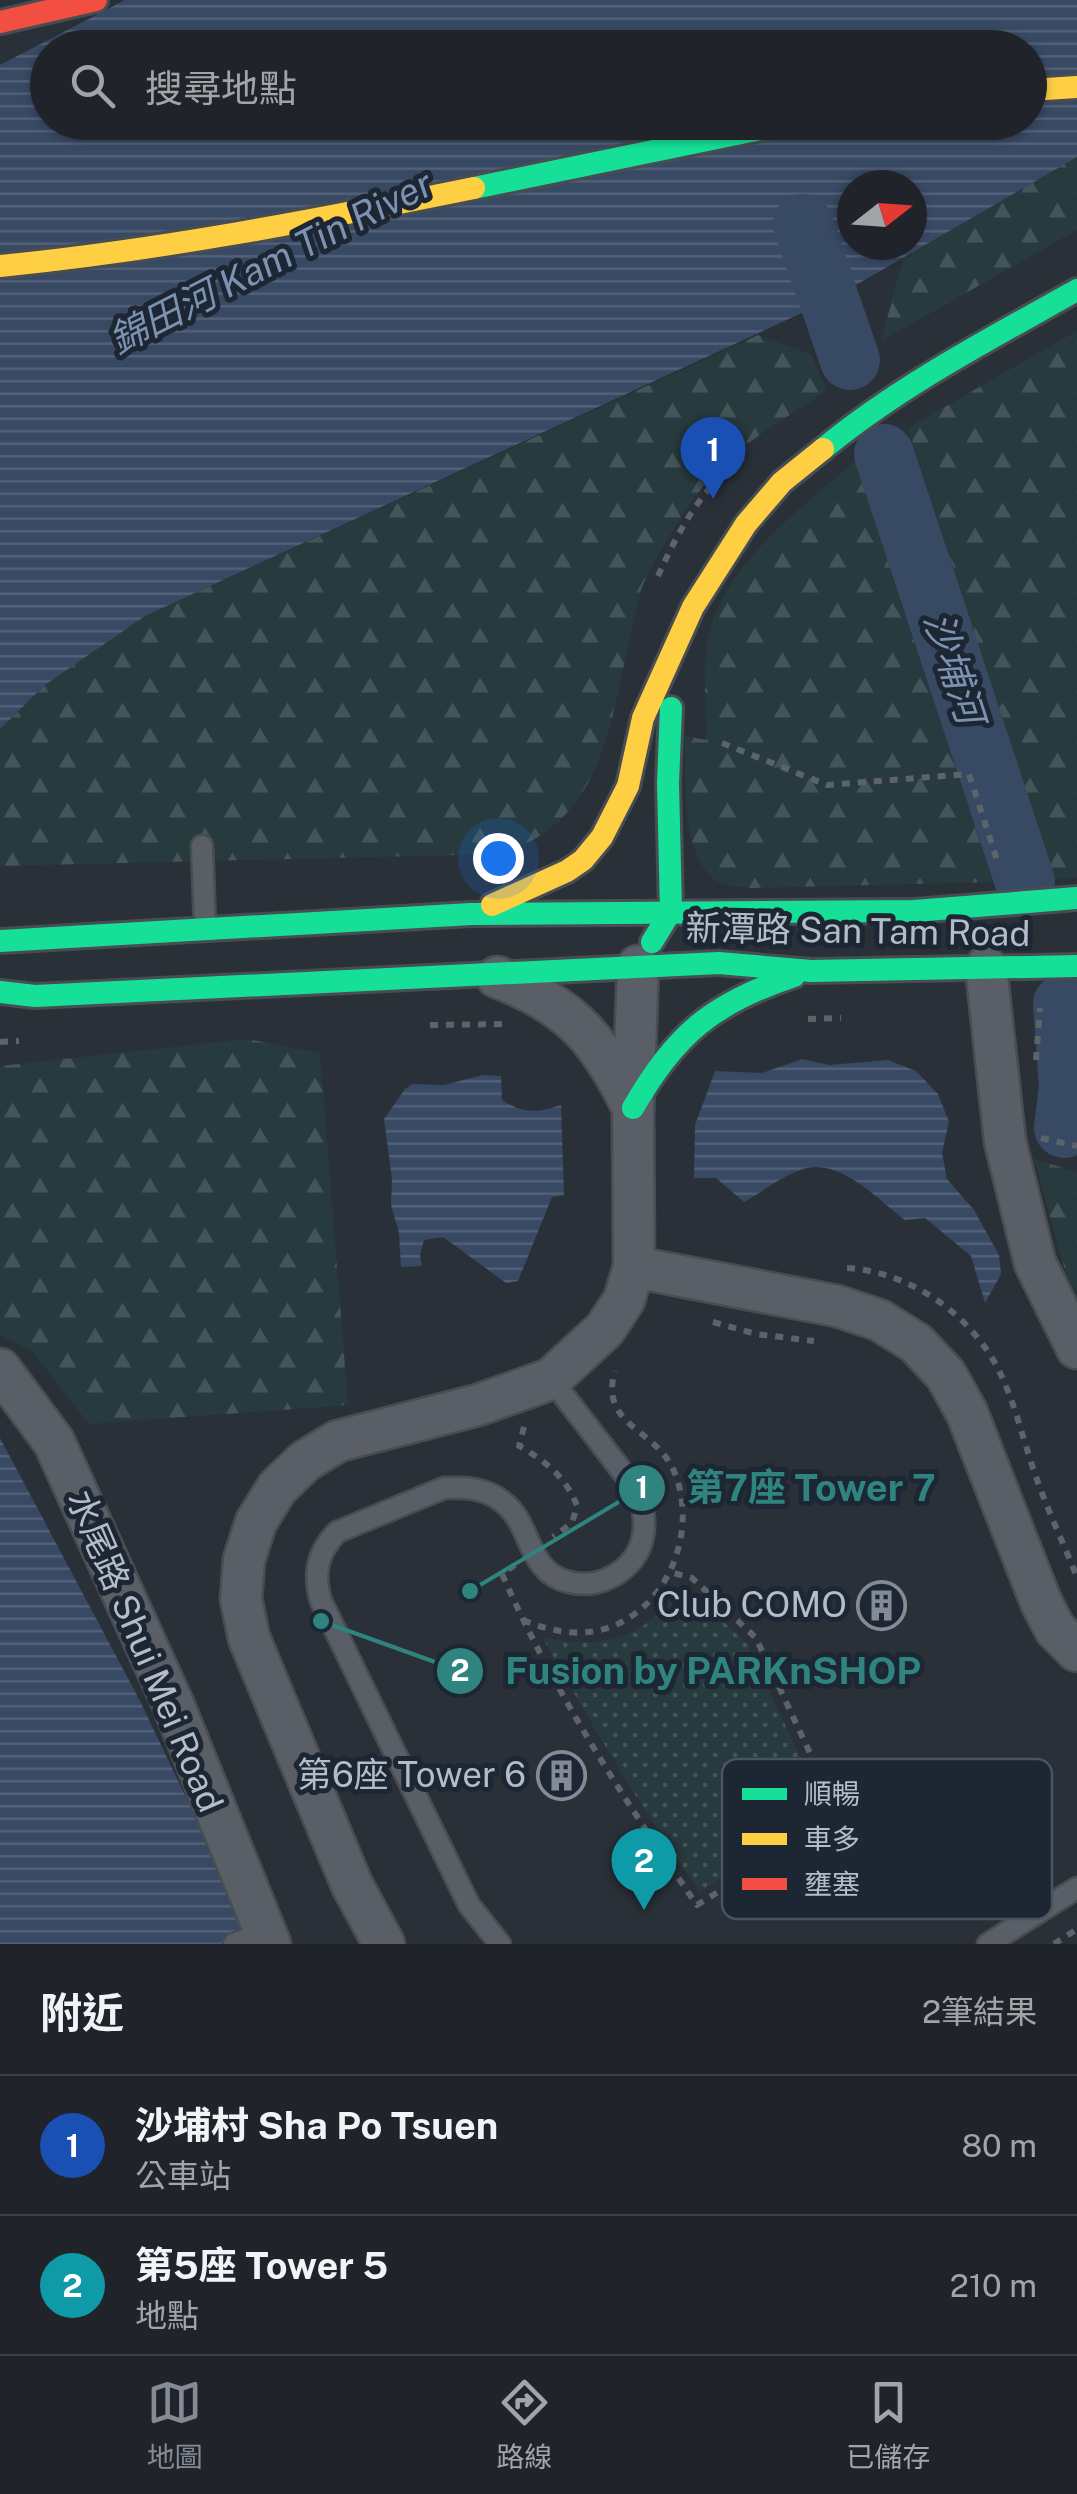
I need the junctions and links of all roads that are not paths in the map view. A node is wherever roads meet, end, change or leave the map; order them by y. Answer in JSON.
{"nodes":[{"id":1,"x":96,"y":0,"type":"edge"},
{"id":2,"x":0,"y":22,"type":"edge"},
{"id":3,"x":1077,"y":87,"type":"edge"},
{"id":4,"x":1047,"y":89,"type":"edge"},
{"id":5,"x":707,"y":140,"type":"edge"},
{"id":6,"x":0,"y":266,"type":"edge"},
{"id":7,"x":1077,"y":290,"type":"edge"},
{"id":8,"x":674,"y":654,"type":"junction"},
{"id":9,"x":628,"y":786,"type":"junction"},
{"id":10,"x":627,"y":839,"type":"dead end"},
{"id":11,"x":202,"y":846,"type":"dead end"},
{"id":12,"x":1077,"y":898,"type":"edge"},
{"id":13,"x":626,"y":902,"type":"junction"},
{"id":14,"x":670,"y":911,"type":"junction"},
{"id":15,"x":914,"y":911,"type":"junction"},
{"id":16,"x":471,"y":914,"type":"junction"},
{"id":17,"x":206,"y":928,"type":"junction"},
{"id":18,"x":950,"y":928,"type":"dead end"},
{"id":19,"x":0,"y":941,"type":"edge"},
{"id":20,"x":980,"y":957,"type":"junction"},
{"id":21,"x":638,"y":966,"type":"junction"},
{"id":22,"x":1077,"y":966,"type":"edge"},
{"id":23,"x":811,"y":971,"type":"junction"},
{"id":24,"x":494,"y":976,"type":"junction"},
{"id":25,"x":12,"y":998,"type":"edge"},
{"id":26,"x":633,"y":1108,"type":"junction"},
{"id":27,"x":634,"y":1267,"type":"junction"},
{"id":28,"x":1077,"y":1348,"type":"edge"},
{"id":29,"x":0,"y":1369,"type":"edge"},
{"id":30,"x":551,"y":1379,"type":"junction"},
{"id":31,"x":1077,"y":1652,"type":"edge"},
{"id":32,"x":1077,"y":1888,"type":"edge"},
{"id":33,"x":1052,"y":1904,"type":"edge"},
{"id":34,"x":1028,"y":1919,"type":"edge"},
{"id":35,"x":256,"y":1940,"type":"edge"},
{"id":36,"x":384,"y":1944,"type":"edge"},
{"id":37,"x":500,"y":1944,"type":"edge"},
{"id":38,"x":988,"y":1944,"type":"edge"}],
"edges":[{"from":1,"to":2,"type":"main road"},
{"from":3,"to":4,"type":"main road"},
{"from":5,"to":6,"type":"main road"},
{"from":7,"to":8,"type":"main road"},
{"from":8,"to":9,"type":"main road"},
{"from":8,"to":14,"type":"main road"},
{"from":9,"to":10,"type":"main road"},
{"from":9,"to":16,"type":"main road"},
{"from":11,"to":17,"type":"lane"},
{"from":12,"to":15,"type":"main road","name":"新潭路 San Tam Road"},
{"from":13,"to":14,"type":"main road","name":"新潭路 San Tam Road"},
{"from":13,"to":16,"type":"main road","name":"新潭路 San Tam Road"},
{"from":13,"to":21,"type":"main road"},
{"from":14,"to":15,"type":"main road","name":"新潭路 San Tam Road"},
{"from":14,"to":21,"type":"main road"},
{"from":15,"to":18,"type":"main road"},
{"from":16,"to":17,"type":"main road","name":"新潭路 San Tam Road"},
{"from":17,"to":19,"type":"main road","name":"新潭路 San Tam Road"},
{"from":20,"to":22,"type":"main road","name":"新潭路 San Tam Road"},
{"from":20,"to":23,"type":"main road","name":"新潭路 San Tam Road"},
{"from":20,"to":28,"type":"street"},
{"from":21,"to":23,"type":"main road","name":"新潭路 San Tam Road"},
{"from":21,"to":24,"type":"main road","name":"新潭路 San Tam Road"},
{"from":21,"to":26,"type":"street"},
{"from":23,"to":26,"type":"main road"},
{"from":24,"to":25,"type":"main road","name":"新潭路 San Tam Road"},
{"from":24,"to":26,"type":"street"},
{"from":26,"to":27,"type":"street"},
{"from":27,"to":30,"type":"street"},
{"from":27,"to":31,"type":"street"},
{"from":29,"to":35,"type":"street","name":"水尾路 Shui Mei Road"},
{"from":30,"to":36,"type":"street"},
{"from":30,"to":37,"type":"lane"},
{"from":32,"to":33,"type":"lane"},
{"from":34,"to":38,"type":"lane"}]}
